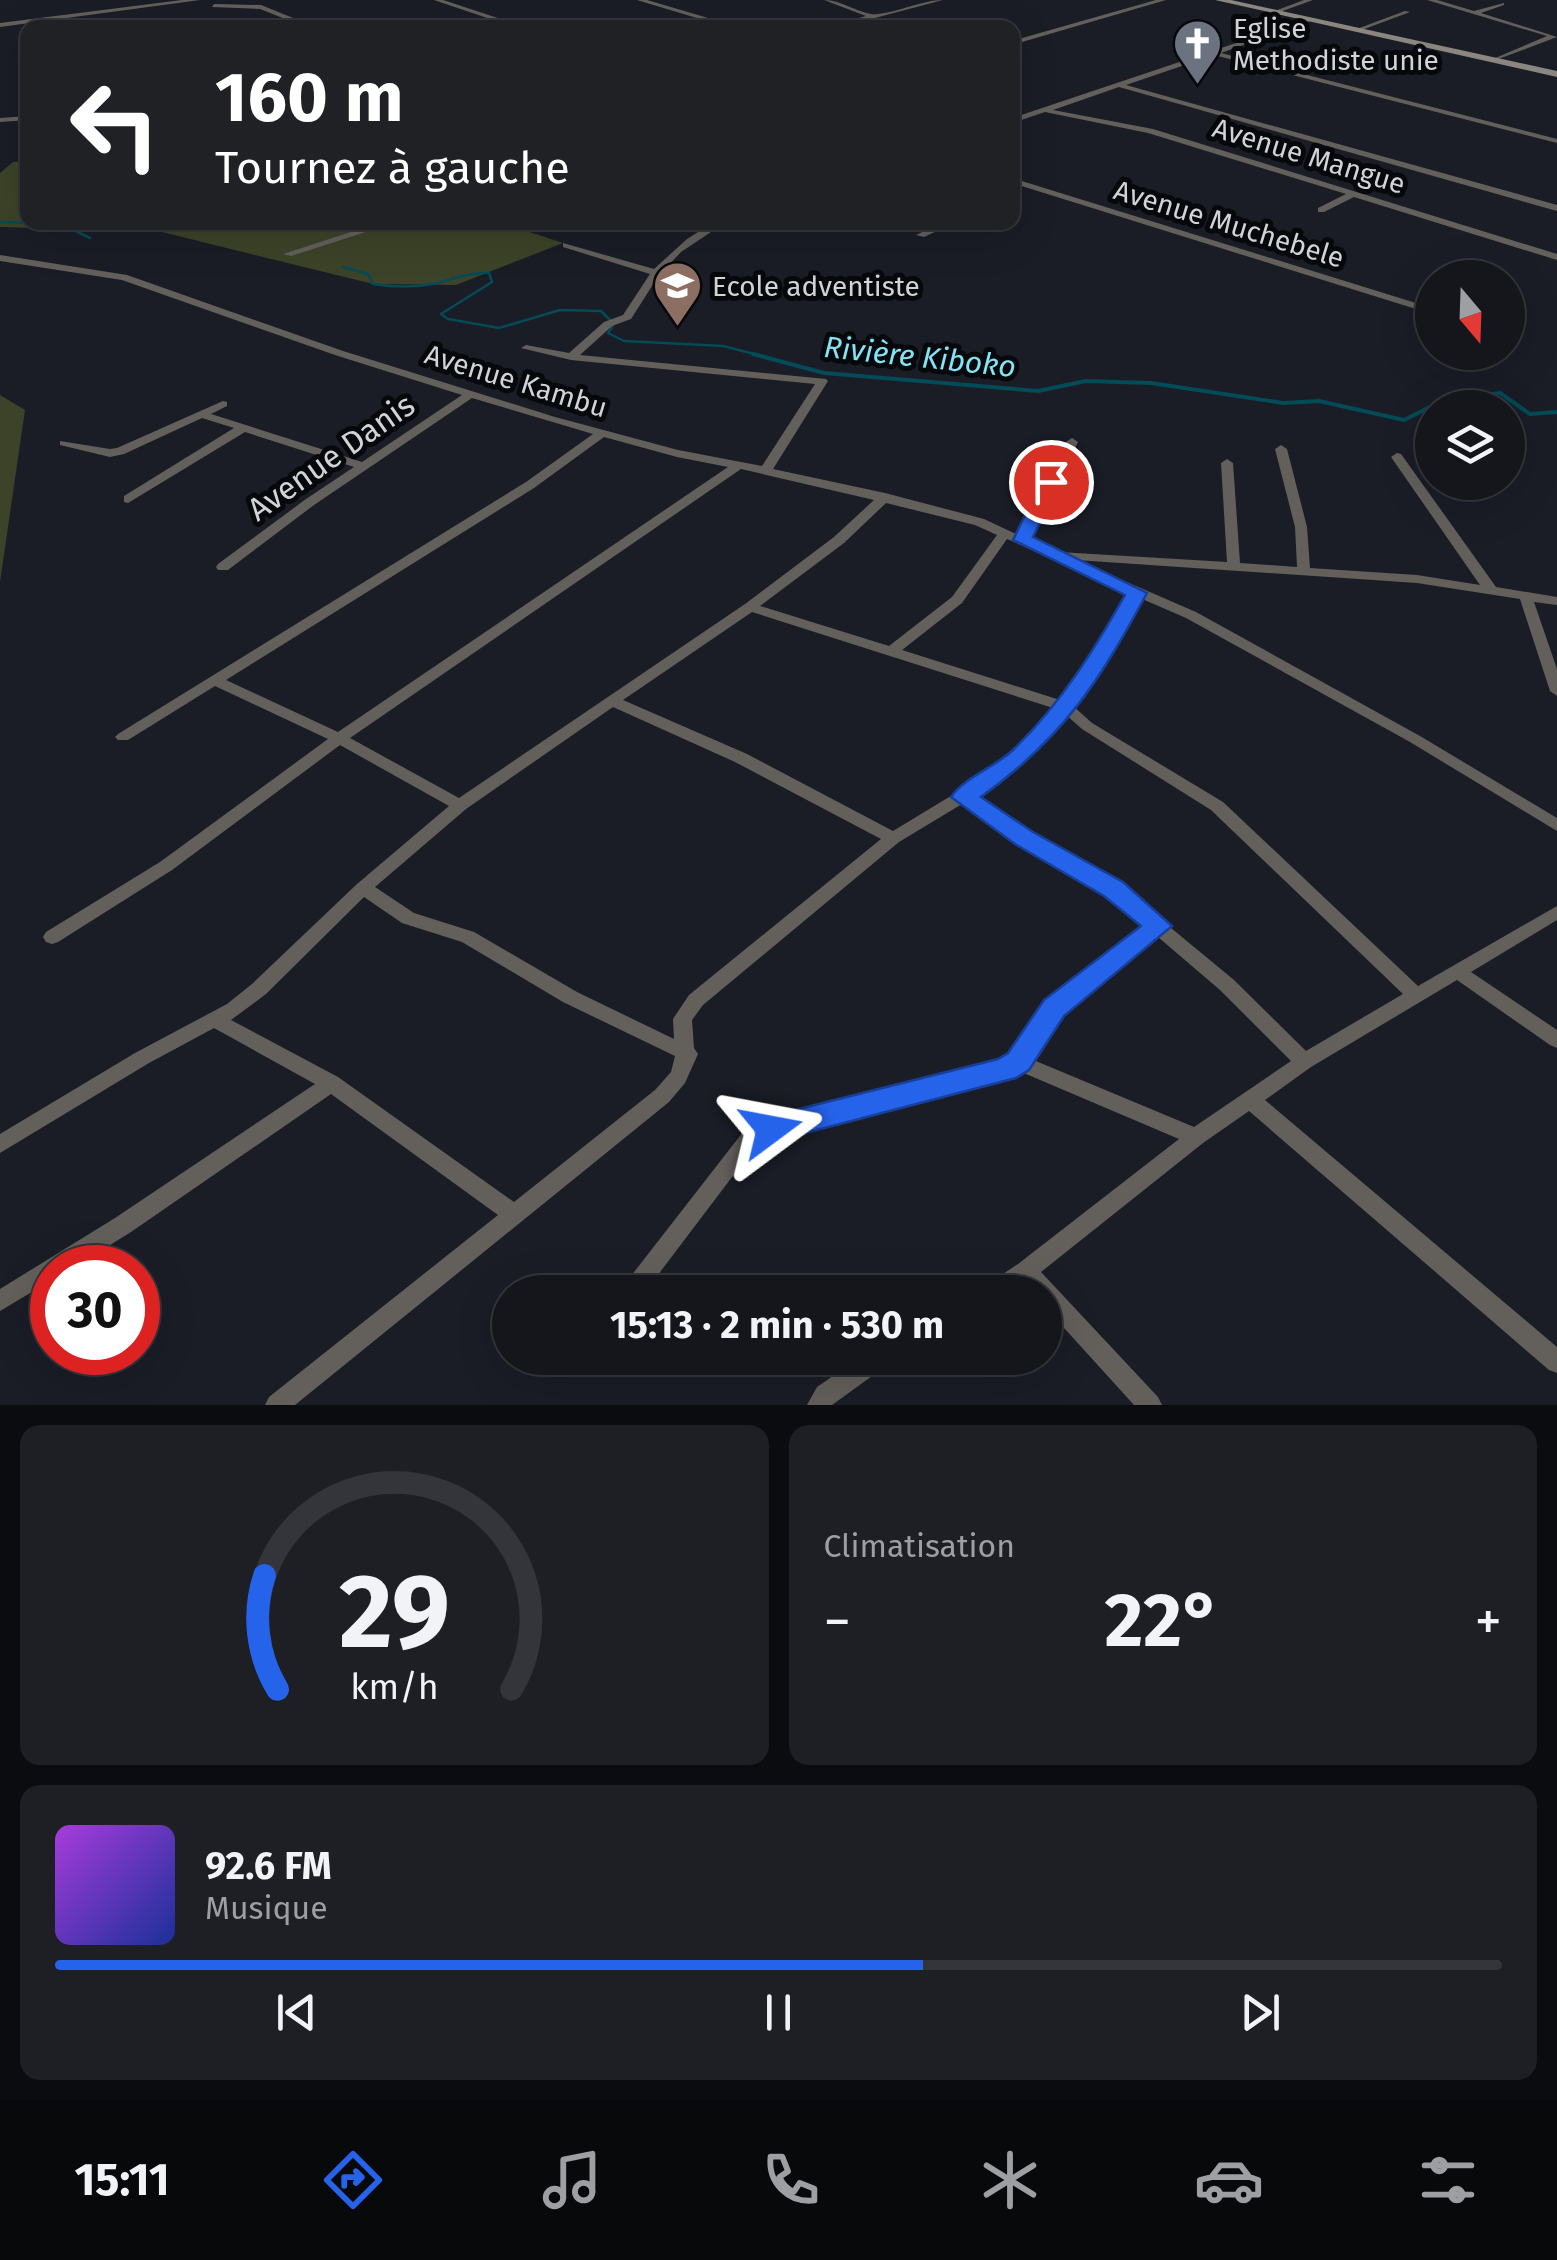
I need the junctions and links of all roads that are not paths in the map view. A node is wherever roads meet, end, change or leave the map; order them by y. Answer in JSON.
{"nodes":[{"id":1,"x":198,"y":0,"type":"edge"},
{"id":2,"x":438,"y":0,"type":"edge"},
{"id":3,"x":640,"y":0,"type":"edge"},
{"id":4,"x":827,"y":0,"type":"edge"},
{"id":5,"x":940,"y":0,"type":"edge"},
{"id":6,"x":1163,"y":0,"type":"edge"},
{"id":7,"x":1219,"y":0,"type":"edge"},
{"id":8,"x":1310,"y":0,"type":"edge"},
{"id":9,"x":1430,"y":0,"type":"edge"},
{"id":10,"x":80,"y":1,"type":"edge"},
{"id":11,"x":213,"y":3,"type":"edge"},
{"id":12,"x":1502,"y":4,"type":"dead end"},
{"id":13,"x":1274,"y":12,"type":"junction"},
{"id":14,"x":1407,"y":12,"type":"dead end"},
{"id":15,"x":1473,"y":12,"type":"junction"},
{"id":16,"x":90,"y":14,"type":"junction"},
{"id":17,"x":874,"y":17,"type":"junction"},
{"id":18,"x":41,"y":20,"type":"edge"},
{"id":19,"x":294,"y":20,"type":"edge"},
{"id":20,"x":500,"y":20,"type":"edge"},
{"id":21,"x":711,"y":20,"type":"edge"},
{"id":22,"x":861,"y":20,"type":"edge"},
{"id":23,"x":1310,"y":20,"type":"junction"},
{"id":24,"x":1358,"y":30,"type":"junction"},
{"id":25,"x":1555,"y":36,"type":"edge"},
{"id":26,"x":1020,"y":41,"type":"edge"},
{"id":27,"x":1214,"y":53,"type":"junction"},
{"id":28,"x":1495,"y":60,"type":"junction"},
{"id":29,"x":1557,"y":74,"type":"edge"},
{"id":30,"x":1119,"y":85,"type":"junction"},
{"id":31,"x":1044,"y":110,"type":"junction"},
{"id":32,"x":1020,"y":118,"type":"edge"},
{"id":33,"x":1557,"y":141,"type":"edge"},
{"id":34,"x":1020,"y":183,"type":"edge"},
{"id":35,"x":1035,"y":188,"type":"junction"},
{"id":36,"x":1020,"y":194,"type":"edge"},
{"id":37,"x":1354,"y":194,"type":"junction"},
{"id":38,"x":1557,"y":208,"type":"edge"},
{"id":39,"x":1321,"y":210,"type":"dead end"},
{"id":40,"x":368,"y":230,"type":"edge"},
{"id":41,"x":708,"y":230,"type":"edge"},
{"id":42,"x":933,"y":230,"type":"edge"},
{"id":43,"x":921,"y":235,"type":"dead end"},
{"id":44,"x":566,"y":246,"type":"dead end"},
{"id":45,"x":288,"y":254,"type":"dead end"},
{"id":46,"x":1557,"y":256,"type":"edge"},
{"id":47,"x":1,"y":259,"type":"edge"},
{"id":48,"x":654,"y":272,"type":"junction"},
{"id":49,"x":1415,"y":306,"type":"edge"},
{"id":50,"x":526,"y":348,"type":"dead end"},
{"id":51,"x":571,"y":357,"type":"junction"},
{"id":52,"x":471,"y":394,"type":"junction"},
{"id":53,"x":223,"y":404,"type":"dead end"},
{"id":54,"x":201,"y":414,"type":"junction"},
{"id":55,"x":244,"y":427,"type":"junction"},
{"id":56,"x":602,"y":433,"type":"junction"},
{"id":57,"x":1072,"y":442,"type":"dead end"},
{"id":58,"x":64,"y":443,"type":"dead end"},
{"id":59,"x":1280,"y":449,"type":"dead end"},
{"id":60,"x":1397,"y":457,"type":"dead end"},
{"id":61,"x":1227,"y":463,"type":"dead end"},
{"id":62,"x":739,"y":465,"type":"junction"},
{"id":63,"x":364,"y":466,"type":"junction"},
{"id":64,"x":766,"y":470,"type":"junction"},
{"id":65,"x":885,"y":497,"type":"junction"},
{"id":66,"x":128,"y":499,"type":"dead end"},
{"id":67,"x":1005,"y":532,"type":"junction"},
{"id":68,"x":1022,"y":540,"type":"junction"},
{"id":69,"x":1052,"y":554,"type":"junction"},
{"id":70,"x":1115,"y":559,"type":"junction"},
{"id":71,"x":223,"y":567,"type":"dead end"},
{"id":72,"x":1234,"y":567,"type":"junction"},
{"id":73,"x":1304,"y":572,"type":"junction"},
{"id":74,"x":1111,"y":580,"type":"junction"},
{"id":75,"x":1490,"y":590,"type":"junction"},
{"id":76,"x":1136,"y":593,"type":"junction"},
{"id":77,"x":1525,"y":596,"type":"junction"},
{"id":78,"x":1557,"y":601,"type":"edge"},
{"id":79,"x":750,"y":607,"type":"junction"},
{"id":80,"x":893,"y":650,"type":"junction"},
{"id":81,"x":214,"y":680,"type":"junction"},
{"id":82,"x":1557,"y":692,"type":"edge"},
{"id":83,"x":612,"y":701,"type":"junction"},
{"id":84,"x":1066,"y":707,"type":"junction"},
{"id":85,"x":123,"y":737,"type":"dead end"},
{"id":86,"x":340,"y":738,"type":"junction"},
{"id":87,"x":964,"y":797,"type":"junction"},
{"id":88,"x":460,"y":805,"type":"junction"},
{"id":89,"x":1557,"y":825,"type":"edge"},
{"id":90,"x":893,"y":838,"type":"junction"},
{"id":91,"x":363,"y":888,"type":"junction"},
{"id":92,"x":1557,"y":912,"type":"edge"},
{"id":93,"x":1159,"y":926,"type":"junction"},
{"id":94,"x":52,"y":937,"type":"dead end"},
{"id":95,"x":1458,"y":972,"type":"junction"},
{"id":96,"x":1416,"y":996,"type":"junction"},
{"id":97,"x":216,"y":1020,"type":"junction"},
{"id":98,"x":1557,"y":1040,"type":"edge"},
{"id":99,"x":688,"y":1054,"type":"junction"},
{"id":100,"x":1018,"y":1062,"type":"junction"},
{"id":101,"x":1304,"y":1062,"type":"junction"},
{"id":102,"x":331,"y":1084,"type":"junction"},
{"id":103,"x":1251,"y":1100,"type":"junction"},
{"id":104,"x":1196,"y":1137,"type":"junction"},
{"id":105,"x":0,"y":1144,"type":"edge"},
{"id":106,"x":515,"y":1215,"type":"junction"},
{"id":107,"x":1026,"y":1271,"type":"junction"},
{"id":108,"x":645,"y":1275,"type":"edge"},
{"id":109,"x":1020,"y":1275,"type":"edge"},
{"id":110,"x":0,"y":1302,"type":"edge"},
{"id":111,"x":1557,"y":1362,"type":"edge"},
{"id":112,"x":854,"y":1375,"type":"edge"},
{"id":113,"x":277,"y":1405,"type":"edge"},
{"id":114,"x":819,"y":1405,"type":"edge"},
{"id":115,"x":1150,"y":1405,"type":"edge"}],
"edges":[{"from":1,"to":16,"type":"street"},
{"from":2,"to":20,"type":"street"},
{"from":3,"to":21,"type":"street"},
{"from":4,"to":17,"type":"street"},
{"from":5,"to":17,"type":"street"},
{"from":6,"to":26,"type":"street"},
{"from":7,"to":13,"type":"main road"},
{"from":8,"to":13,"type":"street"},
{"from":9,"to":15,"type":"street"},
{"from":10,"to":16,"type":"street"},
{"from":11,"to":19,"type":"street"},
{"from":12,"to":15,"type":"street"},
{"from":13,"to":23,"type":"main road"},
{"from":14,"to":24,"type":"street"},
{"from":15,"to":25,"type":"street"},
{"from":16,"to":18,"type":"street"},
{"from":17,"to":22,"type":"street"},
{"from":23,"to":24,"type":"main road"},
{"from":23,"to":27,"type":"street"},
{"from":24,"to":28,"type":"main road"},
{"from":25,"to":28,"type":"street"},
{"from":27,"to":30,"type":"street"},
{"from":27,"to":33,"type":"street"},
{"from":28,"to":29,"type":"main road"},
{"from":30,"to":31,"type":"street"},
{"from":30,"to":38,"type":"street"},
{"from":31,"to":32,"type":"street"},
{"from":31,"to":37,"type":"street","name":"Avenue Mangue"},
{"from":34,"to":35,"type":"street","name":"Avenue Muchebele"},
{"from":35,"to":36,"type":"street"},
{"from":35,"to":49,"type":"street","name":"Avenue Muchebele"},
{"from":37,"to":39,"type":"street"},
{"from":37,"to":46,"type":"street","name":"Avenue Mangue"},
{"from":40,"to":45,"type":"street"},
{"from":41,"to":48,"type":"street"},
{"from":42,"to":43,"type":"street"},
{"from":44,"to":48,"type":"street"},
{"from":47,"to":52,"type":"street","name":"Avenue Kambu"},
{"from":48,"to":51,"type":"street"},
{"from":50,"to":51,"type":"street"},
{"from":51,"to":64,"type":"street"},
{"from":52,"to":56,"type":"street","name":"Avenue Kambu"},
{"from":52,"to":63,"type":"street","name":"Avenue Danis"},
{"from":53,"to":54,"type":"street"},
{"from":54,"to":55,"type":"street"},
{"from":54,"to":58,"type":"street"},
{"from":55,"to":63,"type":"street"},
{"from":55,"to":66,"type":"street"},
{"from":56,"to":62,"type":"street","name":"Avenue Kambu"},
{"from":56,"to":81,"type":"street"},
{"from":57,"to":68,"type":"street"},
{"from":59,"to":73,"type":"street"},
{"from":60,"to":75,"type":"street"},
{"from":61,"to":72,"type":"street"},
{"from":62,"to":64,"type":"street","name":"Avenue Kambu"},
{"from":62,"to":86,"type":"street"},
{"from":63,"to":71,"type":"street","name":"Avenue Danis"},
{"from":64,"to":65,"type":"street","name":"Avenue Kambu"},
{"from":65,"to":67,"type":"street","name":"Avenue Kambu"},
{"from":65,"to":79,"type":"street"},
{"from":67,"to":68,"type":"street","name":"Avenue Kambu"},
{"from":67,"to":80,"type":"street"},
{"from":68,"to":69,"type":"street","name":"Avenue Kambu"},
{"from":69,"to":70,"type":"street"},
{"from":69,"to":74,"type":"street","name":"Avenue Kambu"},
{"from":70,"to":72,"type":"street"},
{"from":70,"to":74,"type":"street"},
{"from":72,"to":73,"type":"street"},
{"from":73,"to":75,"type":"street"},
{"from":74,"to":76,"type":"street","name":"Avenue Kambu"},
{"from":75,"to":77,"type":"street"},
{"from":76,"to":84,"type":"street"},
{"from":76,"to":89,"type":"street","name":"Avenue Kambu"},
{"from":77,"to":78,"type":"street"},
{"from":77,"to":82,"type":"street"},
{"from":79,"to":80,"type":"street"},
{"from":79,"to":83,"type":"street"},
{"from":80,"to":84,"type":"street"},
{"from":81,"to":85,"type":"street"},
{"from":81,"to":86,"type":"street"},
{"from":83,"to":88,"type":"street"},
{"from":83,"to":90,"type":"street"},
{"from":84,"to":87,"type":"street"},
{"from":84,"to":96,"type":"street"},
{"from":86,"to":88,"type":"street"},
{"from":86,"to":94,"type":"street"},
{"from":87,"to":90,"type":"street"},
{"from":87,"to":93,"type":"street"},
{"from":88,"to":91,"type":"street"},
{"from":90,"to":99,"type":"street"},
{"from":91,"to":97,"type":"street"},
{"from":91,"to":99,"type":"street"},
{"from":92,"to":95,"type":"street"},
{"from":93,"to":100,"type":"street"},
{"from":93,"to":101,"type":"street"},
{"from":95,"to":96,"type":"street"},
{"from":95,"to":98,"type":"street"},
{"from":96,"to":101,"type":"street"},
{"from":97,"to":102,"type":"street"},
{"from":97,"to":105,"type":"street"},
{"from":99,"to":106,"type":"street"},
{"from":100,"to":104,"type":"street"},
{"from":100,"to":108,"type":"street"},
{"from":101,"to":103,"type":"street"},
{"from":102,"to":106,"type":"street"},
{"from":102,"to":110,"type":"street"},
{"from":103,"to":104,"type":"street"},
{"from":103,"to":111,"type":"street"},
{"from":104,"to":107,"type":"street"},
{"from":106,"to":113,"type":"street"},
{"from":107,"to":109,"type":"street"},
{"from":107,"to":115,"type":"street"},
{"from":112,"to":114,"type":"street"}]}
